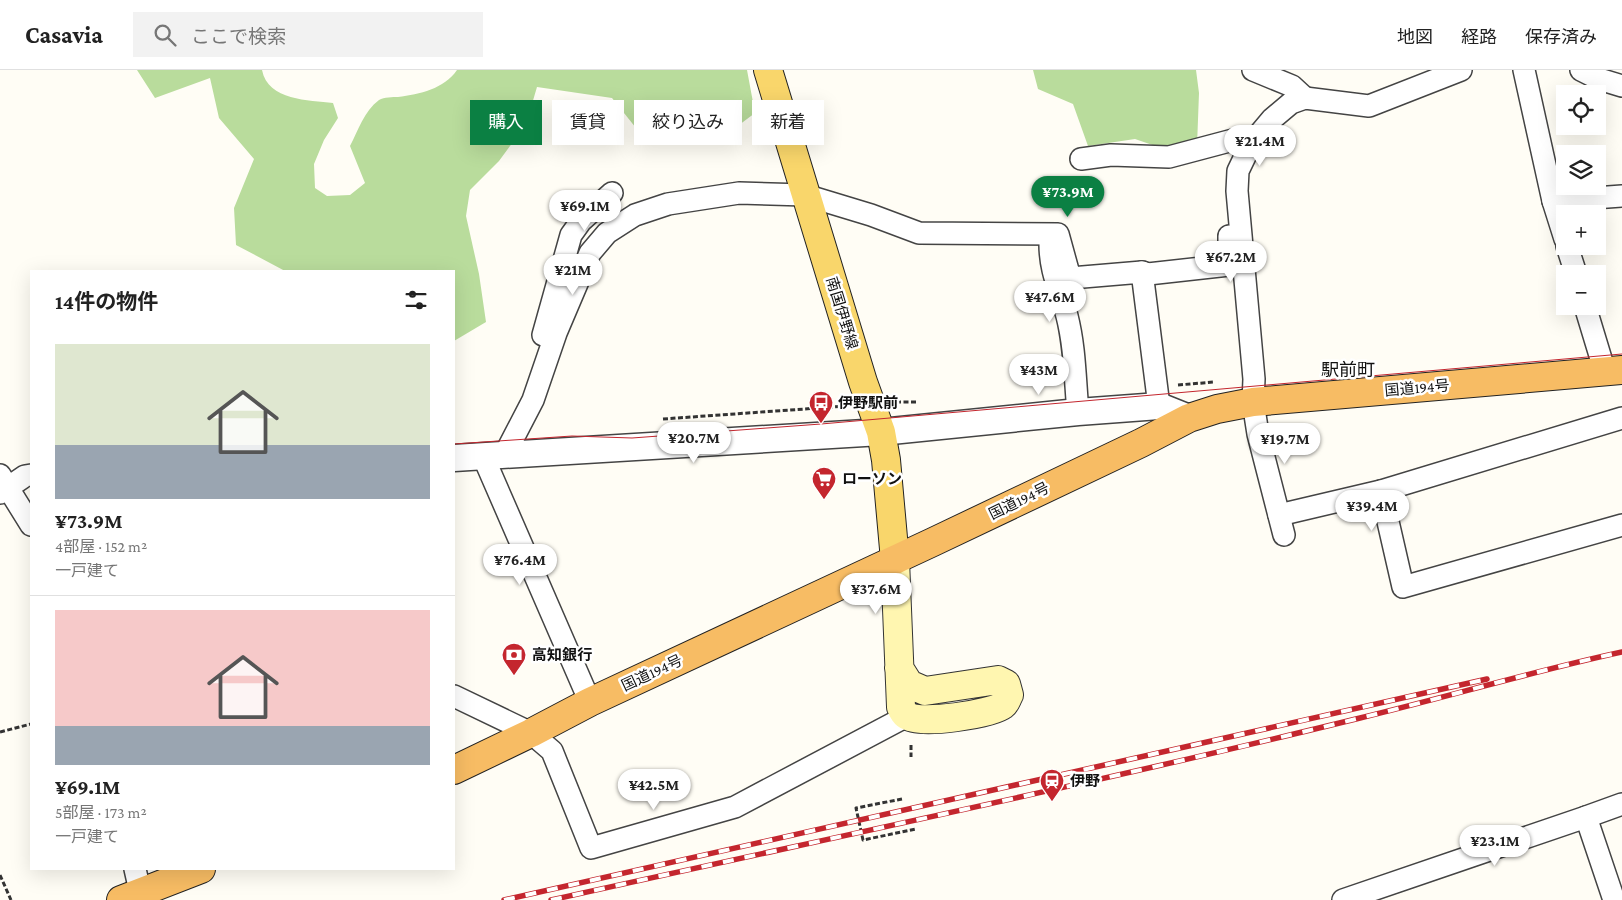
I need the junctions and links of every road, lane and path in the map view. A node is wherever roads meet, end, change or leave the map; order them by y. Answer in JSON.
{"nodes":[{"id":1,"x":768,"y":70,"type":"edge"},
{"id":2,"x":1253,"y":70,"type":"edge"},
{"id":3,"x":1461,"y":70,"type":"edge"},
{"id":4,"x":1524,"y":70,"type":"edge"},
{"id":5,"x":1582,"y":70,"type":"edge"},
{"id":6,"x":1605,"y":70,"type":"edge"},
{"id":7,"x":1622,"y":82,"type":"edge"},
{"id":8,"x":1622,"y":86,"type":"edge"},
{"id":9,"x":1305,"y":98,"type":"junction"},
{"id":10,"x":1251,"y":144,"type":"junction"},
{"id":11,"x":1081,"y":159,"type":"dead end"},
{"id":12,"x":1237,"y":191,"type":"junction"},
{"id":13,"x":612,"y":193,"type":"dead end"},
{"id":14,"x":805,"y":195,"type":"junction"},
{"id":15,"x":1622,"y":196,"type":"edge"},
{"id":16,"x":1553,"y":201,"type":"junction"},
{"id":17,"x":1556,"y":210,"type":"edge"},
{"id":18,"x":1050,"y":234,"type":"junction"},
{"id":19,"x":1142,"y":272,"type":"junction"},
{"id":20,"x":1590,"y":315,"type":"edge"},
{"id":21,"x":1614,"y":371,"type":"edge"},
{"id":22,"x":533,"y":400,"type":"junction"},
{"id":23,"x":1253,"y":402,"type":"junction"},
{"id":24,"x":851,"y":406,"type":"dead end"},
{"id":25,"x":1159,"y":406,"type":"junction"},
{"id":26,"x":1078,"y":412,"type":"junction"},
{"id":27,"x":1189,"y":418,"type":"junction"},
{"id":28,"x":1622,"y":418,"type":"edge"},
{"id":29,"x":659,"y":419,"type":"dead end"},
{"id":30,"x":881,"y":432,"type":"junction"},
{"id":31,"x":494,"y":455,"type":"junction"},
{"id":32,"x":455,"y":458,"type":"edge"},
{"id":33,"x":30,"y":475,"type":"edge"},
{"id":34,"x":3,"y":485,"type":"edge"},
{"id":35,"x":1380,"y":491,"type":"junction"},
{"id":36,"x":30,"y":524,"type":"edge"},
{"id":37,"x":1622,"y":525,"type":"edge"},
{"id":38,"x":895,"y":560,"type":"junction"},
{"id":39,"x":899,"y":668,"type":"junction"},
{"id":40,"x":455,"y":696,"type":"edge"},
{"id":41,"x":590,"y":702,"type":"junction"},
{"id":42,"x":907,"y":716,"type":"junction"},
{"id":43,"x":30,"y":724,"type":"edge"},
{"id":44,"x":0,"y":732,"type":"edge"},
{"id":45,"x":531,"y":733,"type":"junction"},
{"id":46,"x":911,"y":745,"type":"dead end"},
{"id":47,"x":911,"y":757,"type":"dead end"},
{"id":48,"x":455,"y":770,"type":"edge"},
{"id":49,"x":902,"y":799,"type":"dead end"},
{"id":50,"x":1622,"y":804,"type":"edge"},
{"id":51,"x":1586,"y":817,"type":"junction"},
{"id":52,"x":916,"y":829,"type":"dead end"},
{"id":53,"x":198,"y":870,"type":"edge"},
{"id":54,"x":0,"y":875,"type":"edge"},
{"id":55,"x":135,"y":890,"type":"edge"},
{"id":56,"x":11,"y":900,"type":"edge"},
{"id":57,"x":1343,"y":900,"type":"edge"},
{"id":58,"x":1614,"y":900,"type":"edge"}],
"edges":[{"from":1,"to":14,"type":"main road","name":"南国伊野線"},
{"from":2,"to":9,"type":"street"},
{"from":3,"to":9,"type":"street"},
{"from":4,"to":16,"type":"street"},
{"from":5,"to":8,"type":"street"},
{"from":6,"to":7,"type":"street"},
{"from":9,"to":10,"type":"street"},
{"from":10,"to":11,"type":"street"},
{"from":10,"to":12,"type":"street"},
{"from":12,"to":19,"type":"street"},
{"from":12,"to":23,"type":"street"},
{"from":13,"to":22,"type":"street"},
{"from":14,"to":18,"type":"street"},
{"from":14,"to":22,"type":"street"},
{"from":14,"to":30,"type":"main road","name":"南国伊野線"},
{"from":15,"to":16,"type":"street"},
{"from":16,"to":17,"type":"street"},
{"from":18,"to":19,"type":"street"},
{"from":18,"to":26,"type":"street"},
{"from":19,"to":25,"type":"street"},
{"from":20,"to":21,"type":"street"},
{"from":21,"to":23,"type":"highway","name":"国道194号"},
{"from":22,"to":31,"type":"street"},
{"from":23,"to":27,"type":"highway","name":"国道194号"},
{"from":23,"to":35,"type":"street"},
{"from":24,"to":29,"type":"path"},
{"from":25,"to":26,"type":"street"},
{"from":25,"to":27,"type":"street"},
{"from":26,"to":30,"type":"street"},
{"from":27,"to":38,"type":"highway","name":"国道194号"},
{"from":28,"to":35,"type":"street"},
{"from":30,"to":31,"type":"street"},
{"from":30,"to":38,"type":"main road","name":"南国伊野線"},
{"from":31,"to":32,"type":"street"},
{"from":31,"to":41,"type":"street"},
{"from":33,"to":34,"type":"street"},
{"from":34,"to":36,"type":"street"},
{"from":35,"to":37,"type":"street"},
{"from":38,"to":39,"type":"main road"},
{"from":38,"to":41,"type":"highway","name":"国道194号"},
{"from":39,"to":42,"type":"main road"},
{"from":39,"to":42,"type":"main road"},
{"from":40,"to":45,"type":"street"},
{"from":41,"to":45,"type":"highway","name":"国道194号"},
{"from":42,"to":45,"type":"street"},
{"from":43,"to":44,"type":"path"},
{"from":45,"to":48,"type":"highway","name":"国道194号"},
{"from":46,"to":47,"type":"path"},
{"from":49,"to":52,"type":"path"},
{"from":50,"to":51,"type":"street"},
{"from":51,"to":57,"type":"street"},
{"from":51,"to":58,"type":"street"},
{"from":53,"to":55,"type":"highway"},
{"from":54,"to":56,"type":"path"}]}
